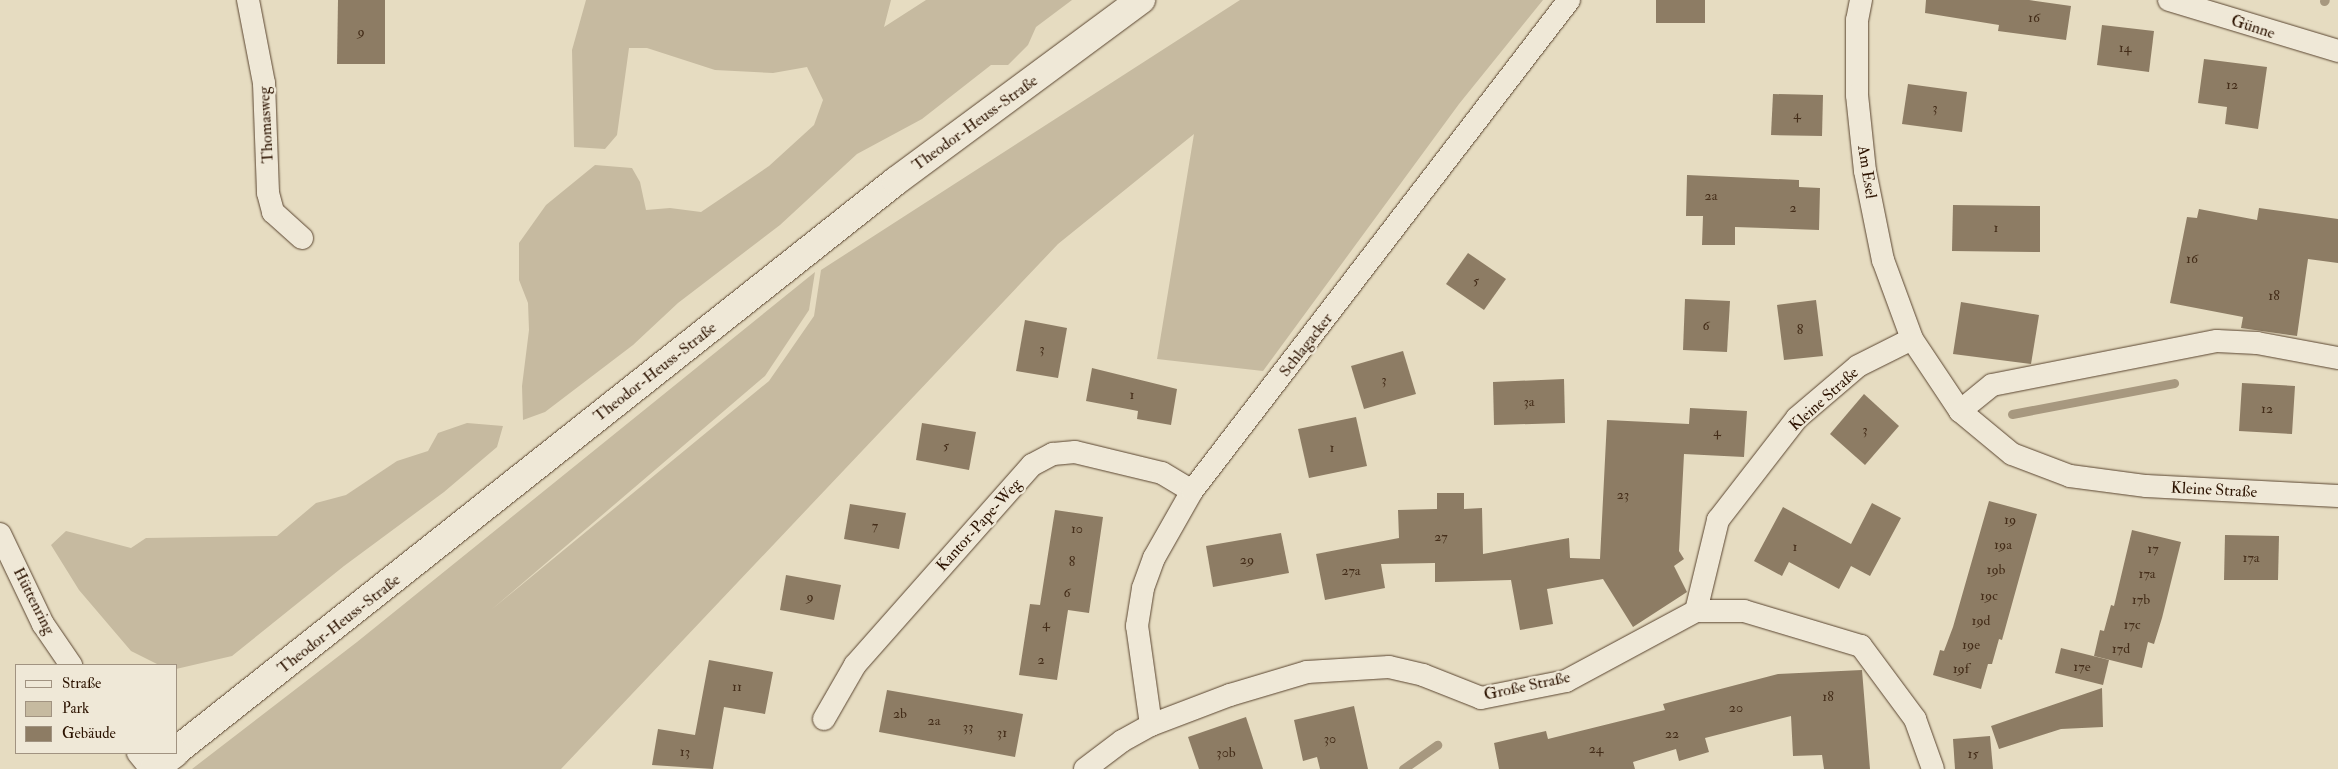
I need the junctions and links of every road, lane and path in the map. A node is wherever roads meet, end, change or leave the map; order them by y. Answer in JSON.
{"nodes":[{"id":1,"x":248,"y":0,"type":"edge"},
{"id":2,"x":1141,"y":0,"type":"edge"},
{"id":3,"x":1569,"y":0,"type":"edge"},
{"id":4,"x":1861,"y":0,"type":"edge"},
{"id":5,"x":2170,"y":0,"type":"edge"},
{"id":6,"x":2338,"y":51,"type":"edge"},
{"id":7,"x":302,"y":238,"type":"dead end"},
{"id":8,"x":1912,"y":339,"type":"junction"},
{"id":9,"x":2338,"y":358,"type":"edge"},
{"id":10,"x":1960,"y":411,"type":"junction"},
{"id":11,"x":1192,"y":491,"type":"junction"},
{"id":12,"x":2338,"y":496,"type":"edge"},
{"id":13,"x":0,"y":534,"type":"edge"},
{"id":14,"x":1696,"y":611,"type":"junction"},
{"id":15,"x":70,"y":664,"type":"edge"},
{"id":16,"x":824,"y":719,"type":"dead end"},
{"id":17,"x":1151,"y":725,"type":"junction"},
{"id":18,"x":178,"y":750,"type":"edge"},
{"id":19,"x":139,"y":754,"type":"edge"},
{"id":20,"x":172,"y":754,"type":"edge"},
{"id":21,"x":152,"y":769,"type":"edge"},
{"id":22,"x":1085,"y":769,"type":"edge"},
{"id":23,"x":1933,"y":769,"type":"edge"}],
"edges":[{"from":1,"to":7,"type":"street","name":"Thomasweg"},
{"from":2,"to":18,"type":"street","name":"Theodor-Heuss-Straße"},
{"from":3,"to":11,"type":"street","name":"Schlagacker"},
{"from":4,"to":8,"type":"street","name":"Am Esel"},
{"from":5,"to":6,"type":"street","name":"Günne"},
{"from":8,"to":10,"type":"street","name":"Kleine Straße"},
{"from":8,"to":14,"type":"street","name":"Kleine Straße"},
{"from":9,"to":10,"type":"street"},
{"from":10,"to":12,"type":"street","name":"Kleine Straße"},
{"from":11,"to":16,"type":"street","name":"Kantor-Pape-Weg"},
{"from":11,"to":17,"type":"street","name":"Schlagacker"},
{"from":13,"to":15,"type":"street","name":"Hüttenring"},
{"from":14,"to":17,"type":"street","name":"Große Straße"},
{"from":14,"to":23,"type":"street","name":"Große Straße"},
{"from":17,"to":22,"type":"street","name":"Große Straße"},
{"from":19,"to":21,"type":"street"},
{"from":20,"to":21,"type":"street","name":"Theodor-Heuss-Straße"}]}
